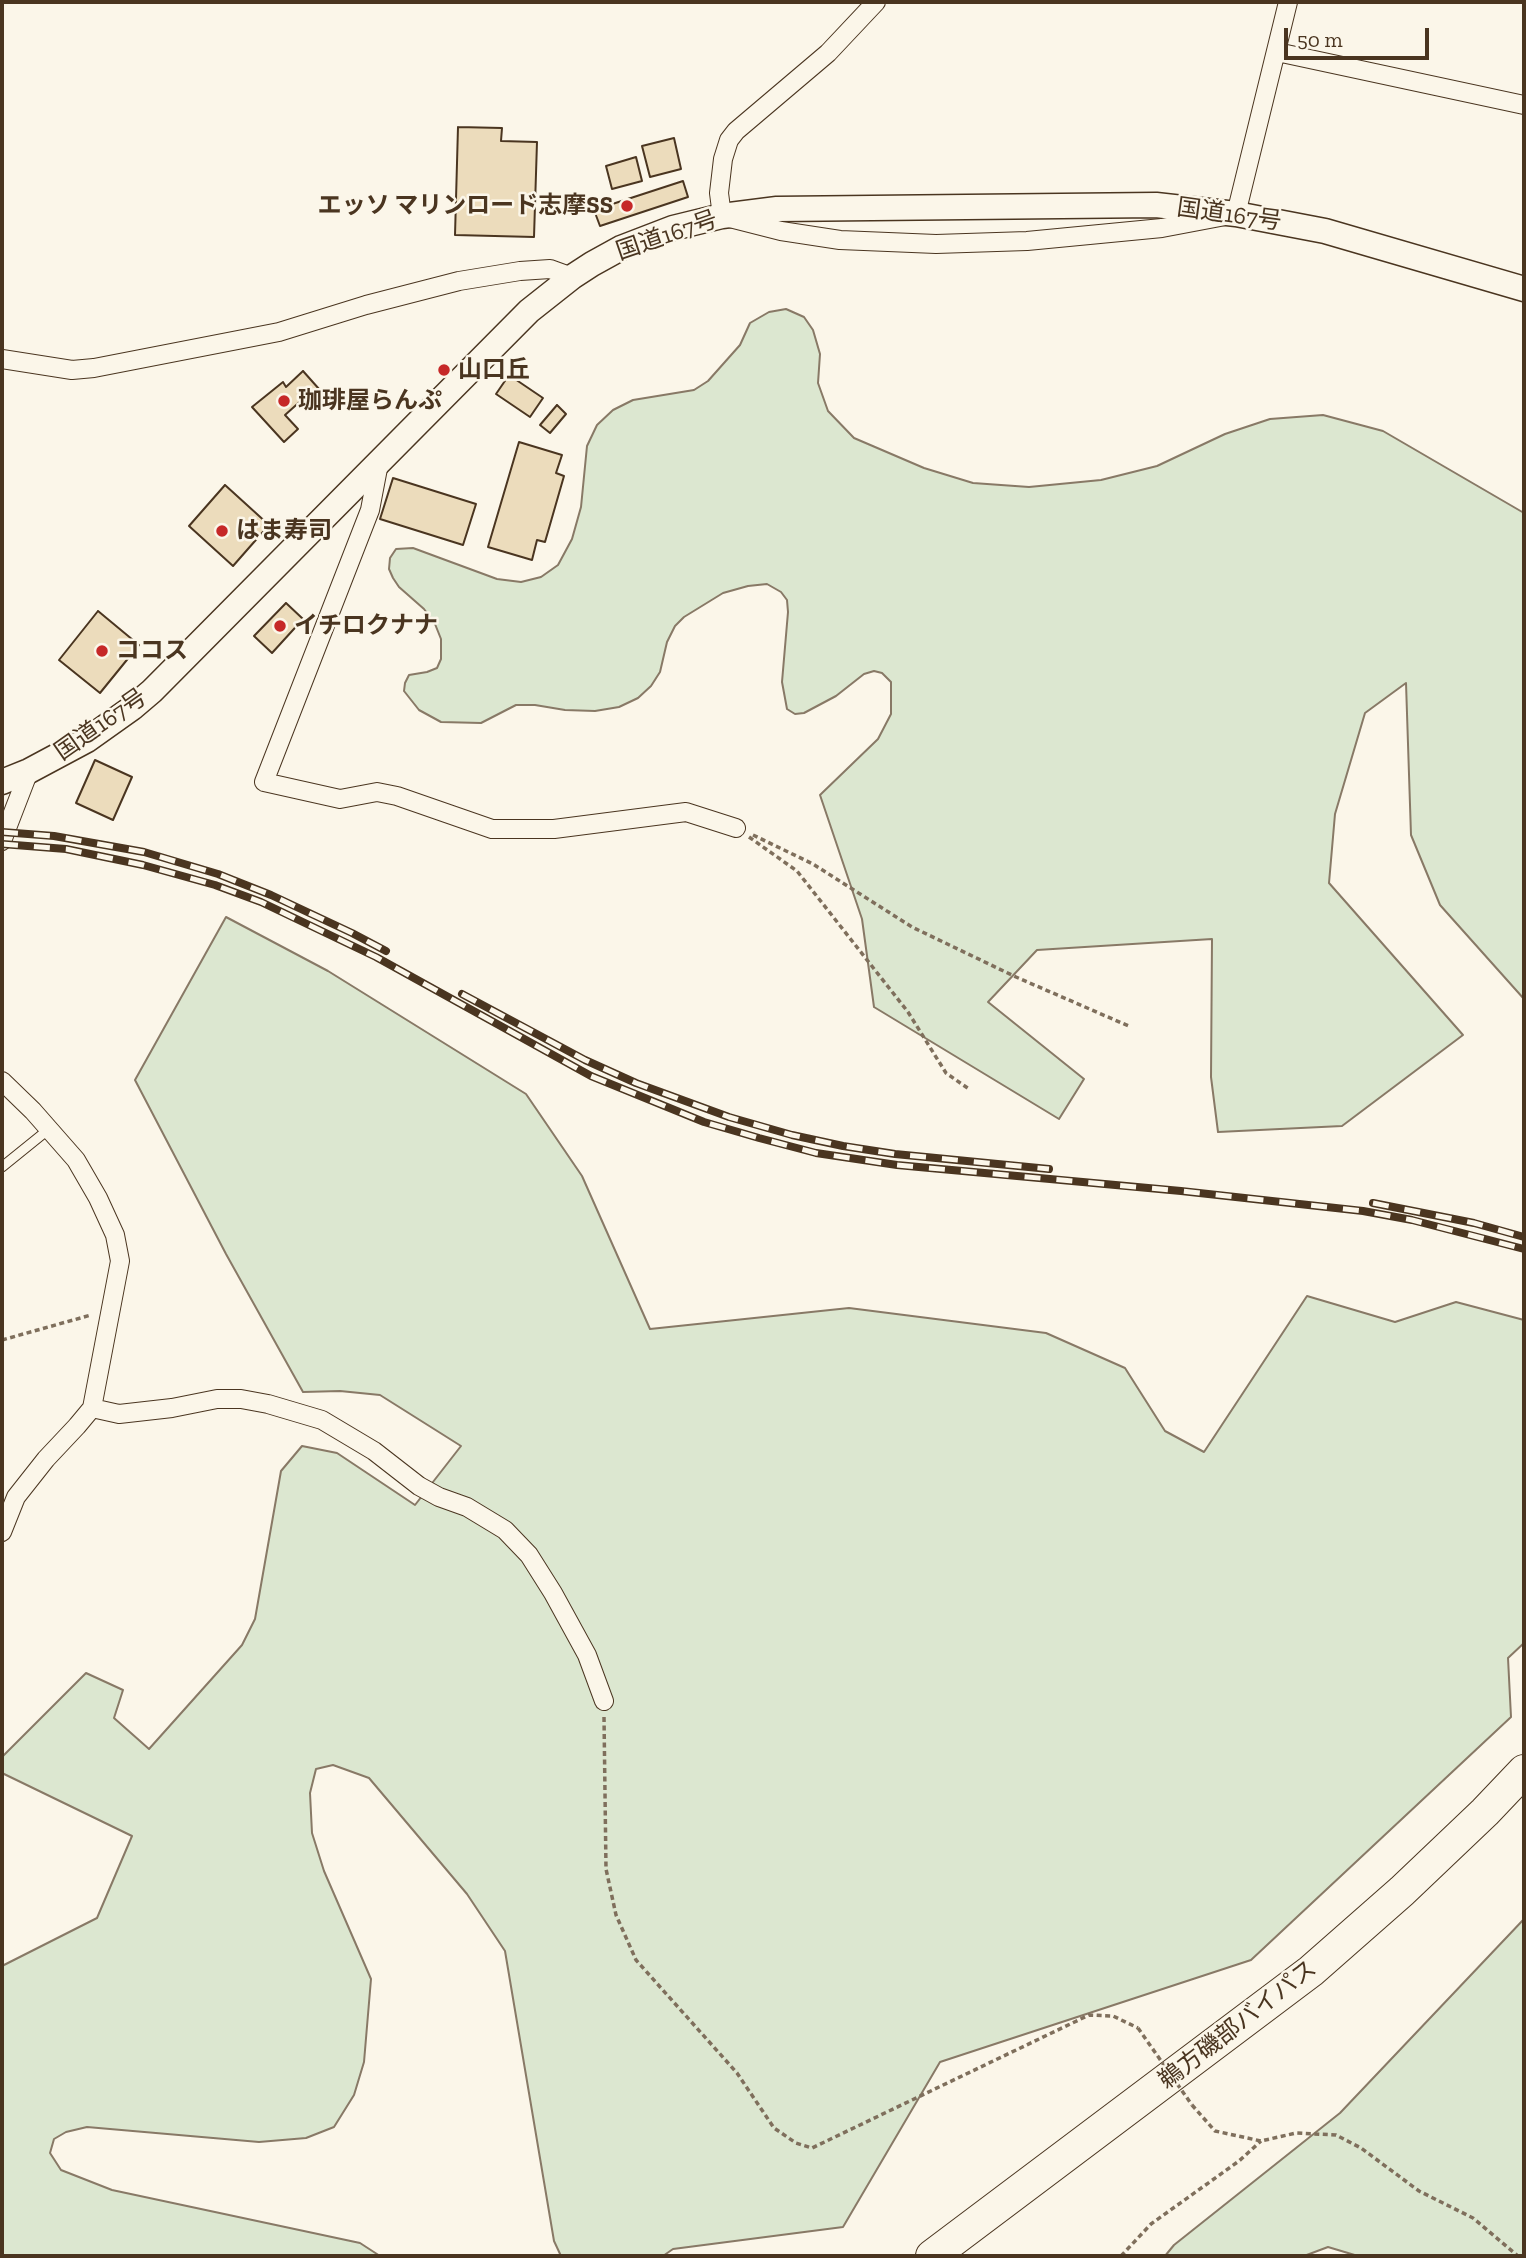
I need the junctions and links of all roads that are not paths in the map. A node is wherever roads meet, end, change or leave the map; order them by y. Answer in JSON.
{"nodes":[{"id":1,"x":876,"y":2,"type":"edge"},
{"id":2,"x":1289,"y":2,"type":"edge"},
{"id":3,"x":1277,"y":52,"type":"junction"},
{"id":4,"x":1524,"y":105,"type":"edge"},
{"id":5,"x":1236,"y":214,"type":"junction"},
{"id":6,"x":722,"y":216,"type":"junction"},
{"id":7,"x":572,"y":277,"type":"junction"},
{"id":8,"x":1524,"y":289,"type":"edge"},
{"id":9,"x":2,"y":359,"type":"edge"},
{"id":10,"x":380,"y":459,"type":"junction"},
{"id":11,"x":29,"y":771,"type":"junction"},
{"id":12,"x":2,"y":782,"type":"edge"},
{"id":13,"x":736,"y":828,"type":"road end"},
{"id":14,"x":2,"y":841,"type":"edge"},
{"id":15,"x":2,"y":1081,"type":"edge"},
{"id":16,"x":49,"y":1129,"type":"junction"},
{"id":17,"x":2,"y":1167,"type":"edge"},
{"id":18,"x":92,"y":1408,"type":"junction"},
{"id":19,"x":2,"y":1532,"type":"edge"},
{"id":20,"x":604,"y":1701,"type":"road end"},
{"id":21,"x":1524,"y":1771,"type":"edge"},
{"id":22,"x":932,"y":2256,"type":"edge"}],
"edges":[{"from":1,"to":6,"type":"street"},
{"from":2,"to":3,"type":"street"},
{"from":3,"to":4,"type":"street"},
{"from":3,"to":5,"type":"street"},
{"from":5,"to":6,"type":"street","name":"国道167号"},
{"from":5,"to":6,"type":"street"},
{"from":5,"to":8,"type":"street","name":"国道167号"},
{"from":6,"to":7,"type":"street","name":"国道167号"},
{"from":7,"to":9,"type":"street"},
{"from":7,"to":10,"type":"street","name":"国道167号"},
{"from":10,"to":11,"type":"street","name":"国道167号"},
{"from":10,"to":13,"type":"street"},
{"from":11,"to":12,"type":"street","name":"国道167号"},
{"from":11,"to":14,"type":"street"},
{"from":15,"to":16,"type":"street"},
{"from":16,"to":17,"type":"lane"},
{"from":16,"to":18,"type":"street"},
{"from":18,"to":19,"type":"street"},
{"from":18,"to":20,"type":"street"},
{"from":21,"to":22,"type":"highway","name":"鵜方磯部バイパス"}]}
